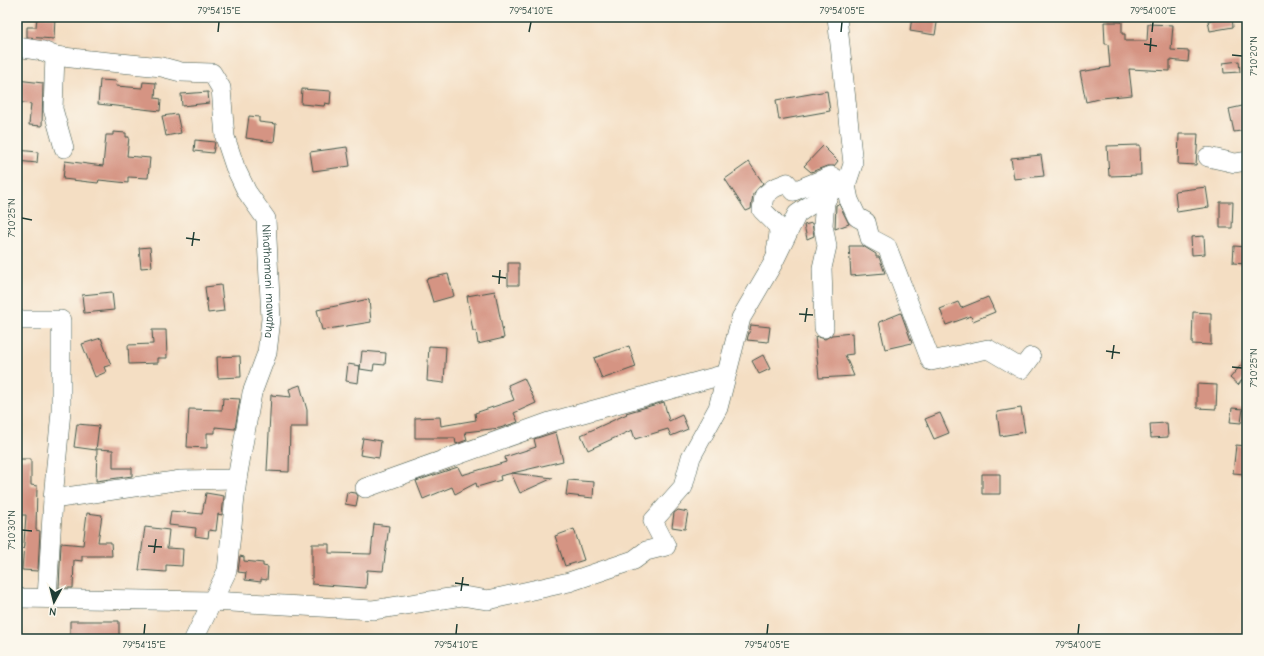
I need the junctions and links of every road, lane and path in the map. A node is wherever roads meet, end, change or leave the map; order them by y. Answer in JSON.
{"nodes":[{"id":1,"x":837,"y":17,"type":"edge"},
{"id":2,"x":17,"y":47,"type":"edge"},
{"id":3,"x":55,"y":56,"type":"junction"},
{"id":4,"x":64,"y":148,"type":"dead end"},
{"id":5,"x":1208,"y":157,"type":"dead end"},
{"id":6,"x":1247,"y":161,"type":"edge"},
{"id":7,"x":839,"y":188,"type":"junction"},
{"id":8,"x":772,"y":265,"type":"junction"},
{"id":9,"x":17,"y":320,"type":"edge"},
{"id":10,"x":824,"y":328,"type":"dead end"},
{"id":11,"x":1031,"y":357,"type":"dead end"},
{"id":12,"x":726,"y":374,"type":"junction"},
{"id":13,"x":237,"y":479,"type":"junction"},
{"id":14,"x":365,"y":488,"type":"dead end"},
{"id":15,"x":53,"y":499,"type":"junction"},
{"id":16,"x":17,"y":598,"type":"edge"},
{"id":17,"x":48,"y":598,"type":"junction"},
{"id":18,"x":213,"y":601,"type":"junction"},
{"id":19,"x":194,"y":639,"type":"edge"}],
"edges":[{"from":1,"to":7,"type":"street"},
{"from":2,"to":3,"type":"street","name":"Nihathamani mawatha"},
{"from":3,"to":4,"type":"street"},
{"from":3,"to":13,"type":"street","name":"Nihathamani mawatha"},
{"from":5,"to":6,"type":"street"},
{"from":7,"to":8,"type":"street"},
{"from":7,"to":8,"type":"street"},
{"from":7,"to":10,"type":"street"},
{"from":7,"to":11,"type":"street"},
{"from":8,"to":12,"type":"street"},
{"from":9,"to":15,"type":"street"},
{"from":12,"to":14,"type":"street"},
{"from":12,"to":18,"type":"street"},
{"from":13,"to":15,"type":"street"},
{"from":13,"to":18,"type":"street","name":"Nihathamani mawatha"},
{"from":15,"to":17,"type":"street"},
{"from":16,"to":17,"type":"street"},
{"from":17,"to":18,"type":"street"},
{"from":18,"to":19,"type":"street","name":"Nihathamani mawatha"}]}
